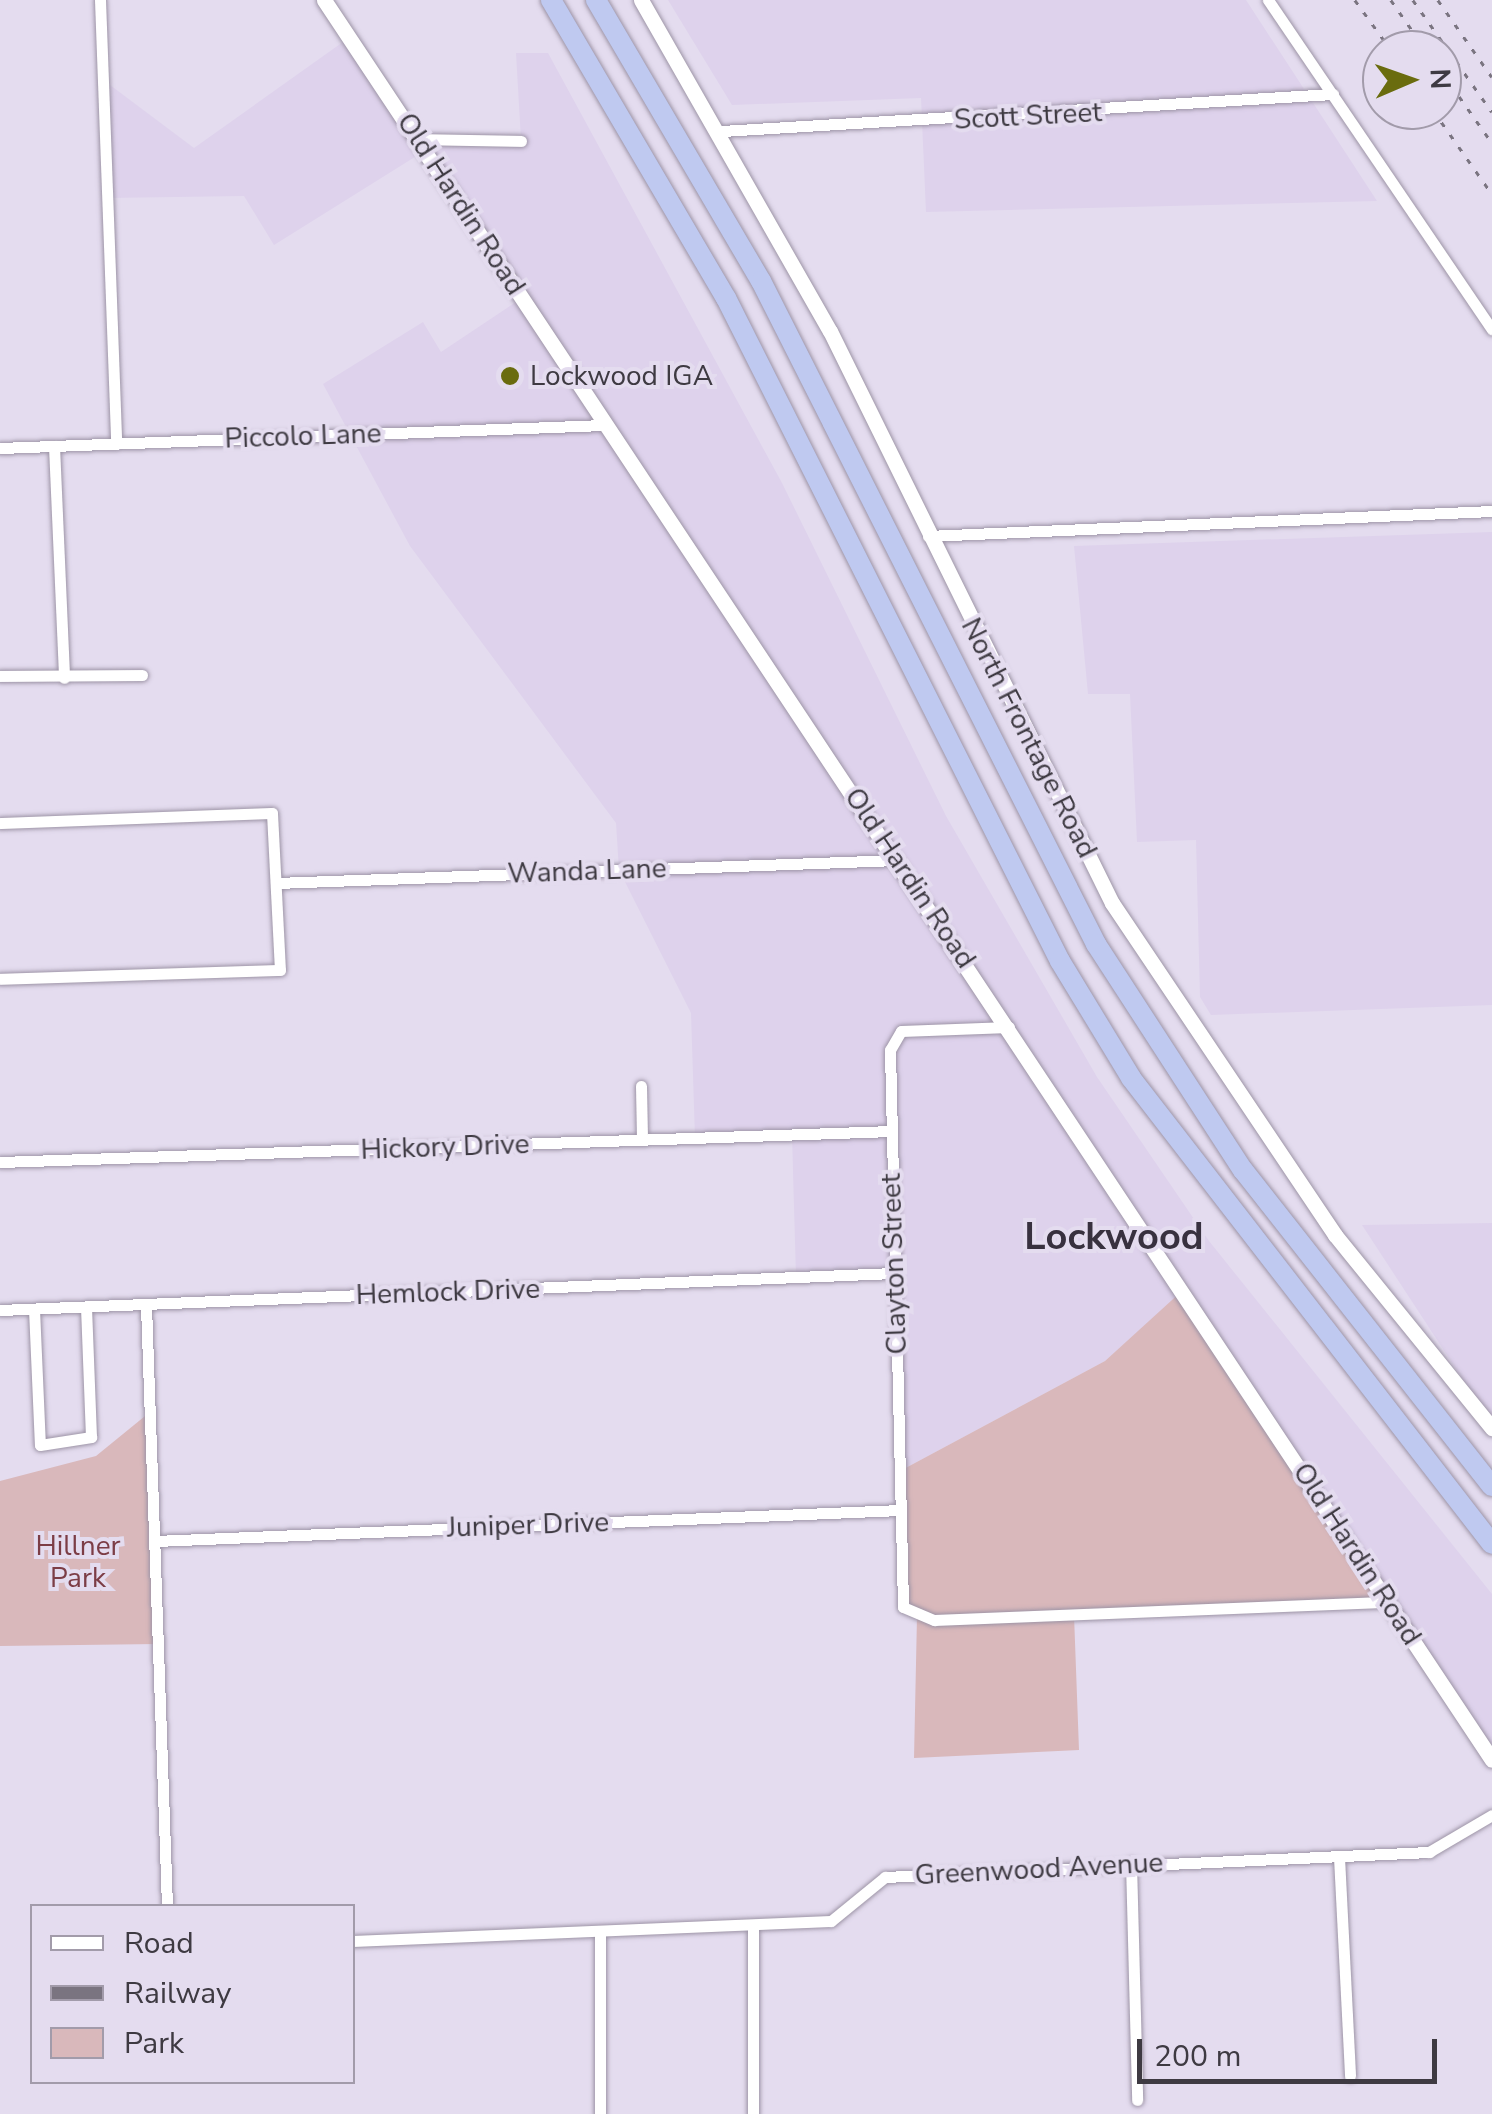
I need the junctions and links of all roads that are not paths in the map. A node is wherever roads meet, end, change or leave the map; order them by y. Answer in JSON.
{"nodes":[{"id":1,"x":100,"y":0,"type":"edge"},
{"id":2,"x":324,"y":0,"type":"edge"},
{"id":3,"x":551,"y":0,"type":"edge"},
{"id":4,"x":596,"y":0,"type":"edge"},
{"id":5,"x":641,"y":0,"type":"edge"},
{"id":6,"x":1268,"y":0,"type":"edge"},
{"id":7,"x":1333,"y":94,"type":"junction"},
{"id":8,"x":722,"y":131,"type":"junction"},
{"id":9,"x":419,"y":139,"type":"junction"},
{"id":10,"x":522,"y":140,"type":"dead end"},
{"id":11,"x":1492,"y":329,"type":"edge"},
{"id":12,"x":606,"y":425,"type":"junction"},
{"id":13,"x":116,"y":444,"type":"junction"},
{"id":14,"x":54,"y":446,"type":"junction"},
{"id":15,"x":0,"y":448,"type":"edge"},
{"id":16,"x":1492,"y":511,"type":"edge"},
{"id":17,"x":928,"y":536,"type":"junction"},
{"id":18,"x":142,"y":675,"type":"dead end"},
{"id":19,"x":0,"y":676,"type":"edge"},
{"id":20,"x":64,"y":678,"type":"junction"},
{"id":21,"x":0,"y":823,"type":"edge"},
{"id":22,"x":898,"y":860,"type":"junction"},
{"id":23,"x":276,"y":883,"type":"junction"},
{"id":24,"x":0,"y":978,"type":"edge"},
{"id":25,"x":1009,"y":1027,"type":"junction"},
{"id":26,"x":642,"y":1086,"type":"dead end"},
{"id":27,"x":890,"y":1131,"type":"junction"},
{"id":28,"x":642,"y":1140,"type":"junction"},
{"id":29,"x":0,"y":1162,"type":"edge"},
{"id":30,"x":895,"y":1273,"type":"junction"},
{"id":31,"x":146,"y":1305,"type":"junction"},
{"id":32,"x":86,"y":1307,"type":"junction"},
{"id":33,"x":34,"y":1309,"type":"junction"},
{"id":34,"x":0,"y":1310,"type":"edge"},
{"id":35,"x":1492,"y":1428,"type":"edge"},
{"id":36,"x":1492,"y":1486,"type":"edge"},
{"id":37,"x":900,"y":1510,"type":"junction"},
{"id":38,"x":155,"y":1540,"type":"junction"},
{"id":39,"x":1492,"y":1544,"type":"edge"},
{"id":40,"x":1389,"y":1602,"type":"junction"},
{"id":41,"x":1492,"y":1760,"type":"edge"},
{"id":42,"x":1492,"y":1815,"type":"edge"},
{"id":43,"x":1338,"y":1857,"type":"junction"},
{"id":44,"x":1131,"y":1863,"type":"junction"},
{"id":45,"x":167,"y":1904,"type":"edge"},
{"id":46,"x":753,"y":1927,"type":"junction"},
{"id":47,"x":600,"y":1933,"type":"junction"},
{"id":48,"x":355,"y":1942,"type":"edge"},
{"id":49,"x":1350,"y":2076,"type":"dead end"},
{"id":50,"x":1137,"y":2100,"type":"dead end"},
{"id":51,"x":600,"y":2114,"type":"edge"},
{"id":52,"x":754,"y":2114,"type":"edge"}],
"edges":[{"from":1,"to":13,"type":"street"},
{"from":2,"to":9,"type":"main road","name":"Old Hardin Road"},
{"from":3,"to":39,"type":"highway"},
{"from":4,"to":36,"type":"highway"},
{"from":5,"to":8,"type":"main road","name":"North Frontage Road"},
{"from":6,"to":7,"type":"street"},
{"from":7,"to":8,"type":"street","name":"Scott Street"},
{"from":7,"to":11,"type":"street"},
{"from":8,"to":17,"type":"main road","name":"North Frontage Road"},
{"from":9,"to":10,"type":"street"},
{"from":9,"to":12,"type":"main road","name":"Old Hardin Road"},
{"from":12,"to":13,"type":"street","name":"Piccolo Lane"},
{"from":12,"to":22,"type":"main road","name":"Old Hardin Road"},
{"from":13,"to":14,"type":"street","name":"Piccolo Lane"},
{"from":14,"to":15,"type":"street","name":"Piccolo Lane"},
{"from":14,"to":20,"type":"street"},
{"from":16,"to":17,"type":"street"},
{"from":17,"to":35,"type":"main road","name":"North Frontage Road"},
{"from":18,"to":20,"type":"street"},
{"from":19,"to":20,"type":"street"},
{"from":21,"to":23,"type":"street"},
{"from":22,"to":23,"type":"street","name":"Wanda Lane"},
{"from":22,"to":25,"type":"main road","name":"Old Hardin Road"},
{"from":23,"to":24,"type":"street"},
{"from":25,"to":27,"type":"street","name":"Clayton Street"},
{"from":25,"to":40,"type":"main road","name":"Old Hardin Road"},
{"from":26,"to":28,"type":"street"},
{"from":27,"to":28,"type":"street","name":"Hickory Drive"},
{"from":27,"to":30,"type":"street","name":"Clayton Street"},
{"from":28,"to":29,"type":"street","name":"Hickory Drive"},
{"from":30,"to":31,"type":"street","name":"Hemlock Drive"},
{"from":30,"to":37,"type":"street","name":"Clayton Street"},
{"from":31,"to":32,"type":"street","name":"Hemlock Drive"},
{"from":31,"to":38,"type":"street"},
{"from":32,"to":33,"type":"street","name":"Hemlock Drive"},
{"from":32,"to":33,"type":"street"},
{"from":33,"to":34,"type":"street","name":"Hemlock Drive"},
{"from":37,"to":38,"type":"street","name":"Juniper Drive"},
{"from":37,"to":40,"type":"street","name":"Clayton Street"},
{"from":38,"to":45,"type":"street"},
{"from":40,"to":41,"type":"main road","name":"Old Hardin Road"},
{"from":42,"to":43,"type":"street","name":"Greenwood Avenue"},
{"from":43,"to":44,"type":"street","name":"Greenwood Avenue"},
{"from":43,"to":49,"type":"street"},
{"from":44,"to":46,"type":"street","name":"Greenwood Avenue"},
{"from":44,"to":50,"type":"street"},
{"from":46,"to":47,"type":"street","name":"Greenwood Avenue"},
{"from":46,"to":52,"type":"street"},
{"from":47,"to":48,"type":"street","name":"Greenwood Avenue"},
{"from":47,"to":51,"type":"street"}]}
